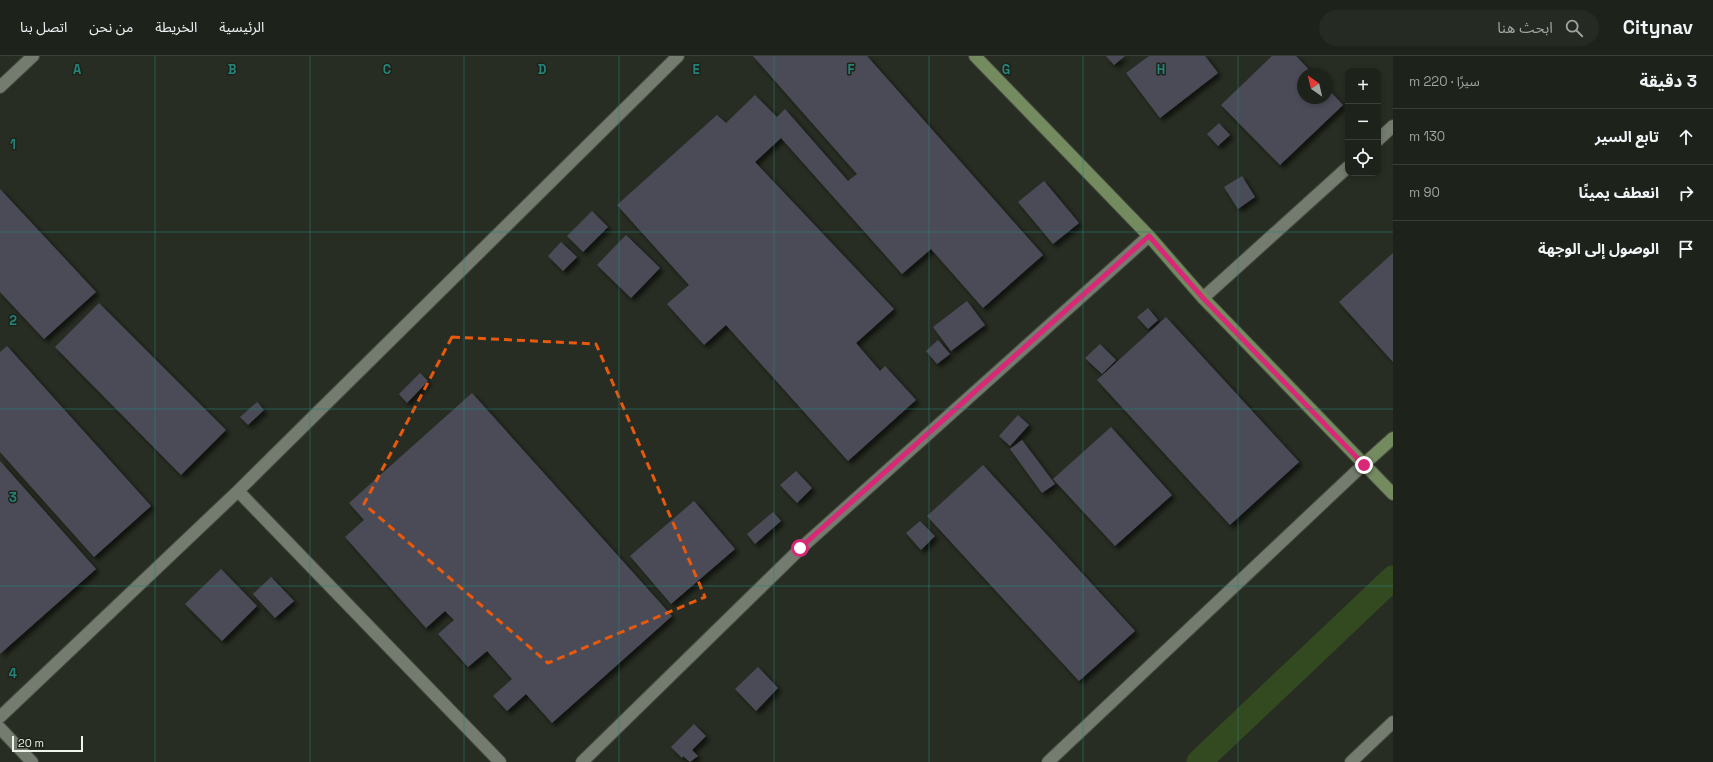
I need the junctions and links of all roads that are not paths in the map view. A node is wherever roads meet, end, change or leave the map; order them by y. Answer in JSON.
{"nodes":[{"id":1,"x":33,"y":56,"type":"edge"},
{"id":2,"x":678,"y":56,"type":"edge"},
{"id":3,"x":974,"y":56,"type":"edge"},
{"id":4,"x":0,"y":87,"type":"edge"},
{"id":5,"x":1393,"y":126,"type":"edge"},
{"id":6,"x":1381,"y":137,"type":"edge"},
{"id":7,"x":1345,"y":170,"type":"edge"},
{"id":8,"x":1149,"y":236,"type":"junction"},
{"id":9,"x":1203,"y":298,"type":"junction"},
{"id":10,"x":1393,"y":438,"type":"edge"},
{"id":11,"x":1364,"y":465,"type":"junction"},
{"id":12,"x":238,"y":491,"type":"junction"},
{"id":13,"x":1393,"y":494,"type":"edge"},
{"id":14,"x":0,"y":717,"type":"edge"},
{"id":15,"x":1393,"y":722,"type":"edge"},
{"id":16,"x":0,"y":728,"type":"edge"},
{"id":17,"x":32,"y":762,"type":"edge"},
{"id":18,"x":500,"y":762,"type":"edge"},
{"id":19,"x":582,"y":762,"type":"edge"},
{"id":20,"x":1048,"y":762,"type":"edge"},
{"id":21,"x":1352,"y":762,"type":"edge"}],
"edges":[{"from":1,"to":4,"type":"street"},
{"from":2,"to":12,"type":"street"},
{"from":3,"to":8,"type":"street"},
{"from":5,"to":6,"type":"street"},
{"from":7,"to":9,"type":"street"},
{"from":8,"to":9,"type":"street"},
{"from":8,"to":19,"type":"street"},
{"from":9,"to":11,"type":"street"},
{"from":10,"to":11,"type":"street"},
{"from":11,"to":13,"type":"street"},
{"from":11,"to":20,"type":"street"},
{"from":12,"to":14,"type":"street"},
{"from":12,"to":18,"type":"street"},
{"from":15,"to":21,"type":"street"},
{"from":16,"to":17,"type":"street"}]}
